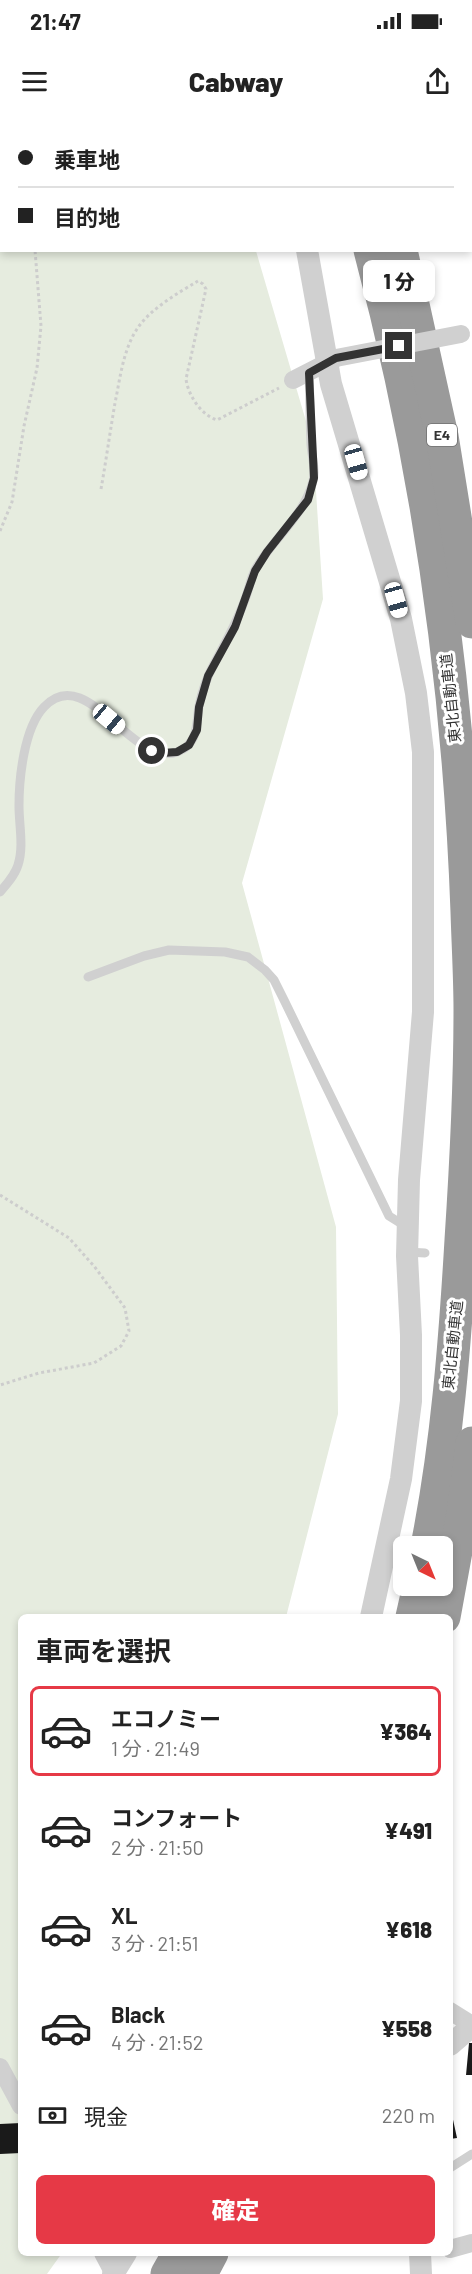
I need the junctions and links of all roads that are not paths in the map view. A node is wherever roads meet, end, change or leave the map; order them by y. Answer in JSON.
{"nodes":[{"id":1,"x":308,"y":252,"type":"edge"},
{"id":2,"x":370,"y":252,"type":"edge"},
{"id":3,"x":401,"y":252,"type":"edge"},
{"id":4,"x":467,"y":332,"type":"edge"},
{"id":5,"x":316,"y":368,"type":"junction"},
{"id":6,"x":472,"y":622,"type":"edge"},
{"id":7,"x":0,"y":892,"type":"edge"},
{"id":8,"x":88,"y":977,"type":"dead end"},
{"id":9,"x":408,"y":1228,"type":"junction"},
{"id":10,"x":472,"y":1443,"type":"edge"},
{"id":11,"x":429,"y":1536,"type":"edge"},
{"id":12,"x":417,"y":1596,"type":"edge"},
{"id":13,"x":372,"y":1614,"type":"edge"},
{"id":14,"x":413,"y":1614,"type":"edge"},
{"id":15,"x":445,"y":1614,"type":"edge"},
{"id":16,"x":453,"y":2013,"type":"edge"},
{"id":17,"x":472,"y":2026,"type":"edge"},
{"id":18,"x":453,"y":2042,"type":"edge"},
{"id":19,"x":0,"y":2067,"type":"edge"},
{"id":20,"x":18,"y":2100,"type":"edge"},
{"id":21,"x":472,"y":2154,"type":"edge"},
{"id":22,"x":453,"y":2166,"type":"edge"},
{"id":23,"x":472,"y":2242,"type":"edge"},
{"id":24,"x":453,"y":2248,"type":"edge"},
{"id":25,"x":105,"y":2256,"type":"edge"},
{"id":26,"x":124,"y":2256,"type":"edge"},
{"id":27,"x":177,"y":2256,"type":"edge"},
{"id":28,"x":210,"y":2256,"type":"edge"},
{"id":29,"x":114,"y":2274,"type":"edge"},
{"id":30,"x":167,"y":2274,"type":"edge"},
{"id":31,"x":201,"y":2274,"type":"edge"}],
"edges":[{"from":1,"to":5,"type":"street"},
{"from":2,"to":11,"type":"highway","name":"東北自動車道","number":"E4"},
{"from":3,"to":6,"type":"highway","number":"E4"},
{"from":4,"to":5,"type":"street","bridge":true},
{"from":5,"to":7,"type":"lane"},
{"from":5,"to":9,"type":"street"},
{"from":8,"to":9,"type":"lane"},
{"from":9,"to":13,"type":"street"},
{"from":10,"to":15,"type":"highway"},
{"from":12,"to":14,"type":"highway"},
{"from":16,"to":17,"type":"street"},
{"from":17,"to":18,"type":"street"},
{"from":19,"to":20,"type":"street"},
{"from":21,"to":22,"type":"lane"},
{"from":23,"to":24,"type":"street"},
{"from":25,"to":29,"type":"street"},
{"from":26,"to":29,"type":"street"},
{"from":27,"to":30,"type":"highway"},
{"from":28,"to":31,"type":"highway"}]}
